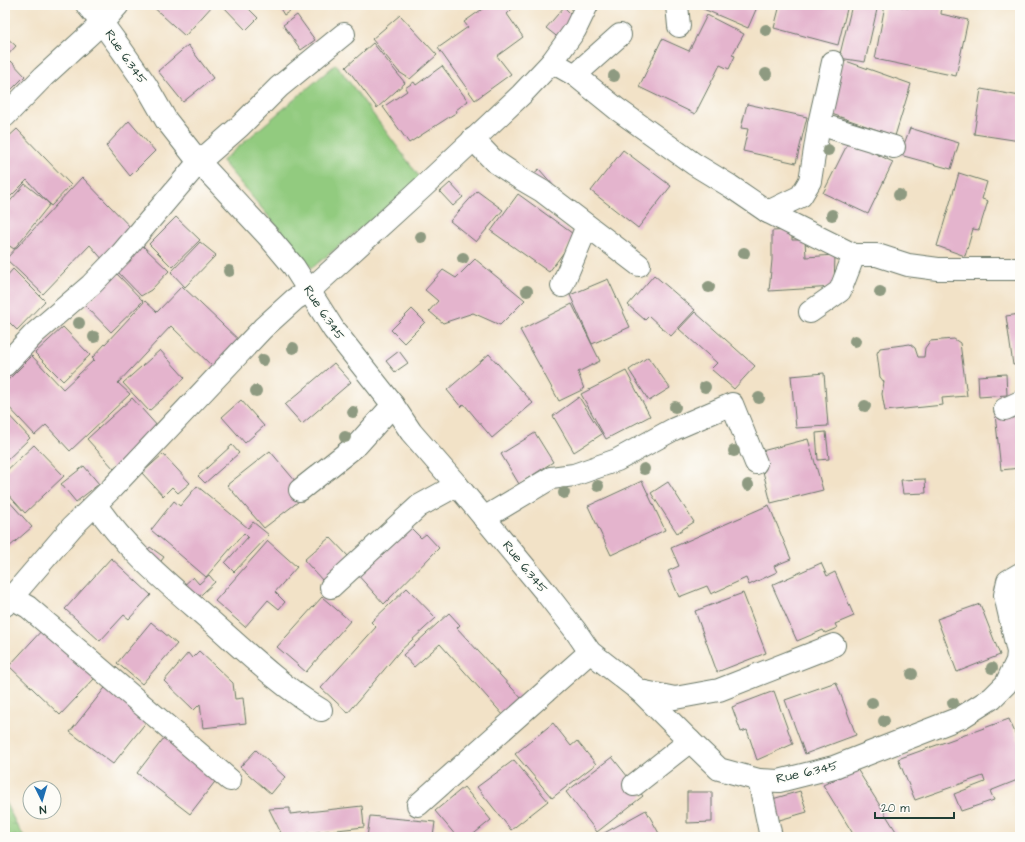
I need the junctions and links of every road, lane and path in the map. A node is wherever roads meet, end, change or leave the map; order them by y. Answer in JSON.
{"nodes":[{"id":1,"x":87,"y":5,"type":"edge"},
{"id":2,"x":118,"y":5,"type":"edge"},
{"id":3,"x":587,"y":5,"type":"edge"},
{"id":4,"x":677,"y":5,"type":"edge"},
{"id":5,"x":102,"y":23,"type":"junction"},
{"id":6,"x":679,"y":26,"type":"dead end"},
{"id":7,"x":344,"y":34,"type":"dead end"},
{"id":8,"x":620,"y":35,"type":"dead end"},
{"id":9,"x":552,"y":62,"type":"junction"},
{"id":10,"x":834,"y":62,"type":"dead end"},
{"id":11,"x":575,"y":75,"type":"junction"},
{"id":12,"x":5,"y":116,"type":"edge"},
{"id":13,"x":819,"y":124,"type":"junction"},
{"id":14,"x":473,"y":139,"type":"junction"},
{"id":15,"x":894,"y":147,"type":"dead end"},
{"id":16,"x":199,"y":162,"type":"junction"},
{"id":17,"x":768,"y":212,"type":"junction"},
{"id":18,"x":587,"y":226,"type":"junction"},
{"id":19,"x":854,"y":255,"type":"junction"},
{"id":20,"x":639,"y":265,"type":"dead end"},
{"id":21,"x":1020,"y":269,"type":"edge"},
{"id":22,"x":562,"y":286,"type":"dead end"},
{"id":23,"x":309,"y":291,"type":"junction"},
{"id":24,"x":810,"y":312,"type":"dead end"},
{"id":25,"x":5,"y":365,"type":"edge"},
{"id":26,"x":393,"y":405,"type":"junction"},
{"id":27,"x":756,"y":463,"type":"dead end"},
{"id":28,"x":457,"y":485,"type":"junction"},
{"id":29,"x":300,"y":490,"type":"dead end"},
{"id":30,"x":96,"y":505,"type":"junction"},
{"id":31,"x":484,"y":518,"type":"junction"},
{"id":32,"x":1020,"y":574,"type":"edge"},
{"id":33,"x":331,"y":587,"type":"dead end"},
{"id":34,"x":13,"y":601,"type":"edge"},
{"id":35,"x":5,"y":619,"type":"edge"},
{"id":36,"x":834,"y":646,"type":"dead end"},
{"id":37,"x":590,"y":652,"type":"junction"},
{"id":38,"x":640,"y":691,"type":"junction"},
{"id":39,"x":321,"y":710,"type":"dead end"},
{"id":40,"x":690,"y":741,"type":"junction"},
{"id":41,"x":230,"y":780,"type":"dead end"},
{"id":42,"x":759,"y":780,"type":"junction"},
{"id":43,"x":634,"y":785,"type":"dead end"},
{"id":44,"x":418,"y":804,"type":"dead end"},
{"id":45,"x":771,"y":837,"type":"edge"}],
"edges":[{"from":1,"to":5,"type":"street","name":"Rue 6.345"},
{"from":2,"to":5,"type":"street"},
{"from":3,"to":9,"type":"street"},
{"from":4,"to":6,"type":"street"},
{"from":5,"to":12,"type":"street"},
{"from":5,"to":16,"type":"street","name":"Rue 6.345"},
{"from":7,"to":16,"type":"street"},
{"from":8,"to":11,"type":"street"},
{"from":9,"to":11,"type":"street"},
{"from":9,"to":14,"type":"street"},
{"from":10,"to":13,"type":"street"},
{"from":11,"to":17,"type":"street"},
{"from":13,"to":15,"type":"street"},
{"from":13,"to":17,"type":"street"},
{"from":14,"to":18,"type":"street"},
{"from":14,"to":23,"type":"street"},
{"from":16,"to":23,"type":"street","name":"Rue 6.345"},
{"from":16,"to":25,"type":"street"},
{"from":17,"to":19,"type":"street"},
{"from":18,"to":20,"type":"street"},
{"from":18,"to":22,"type":"street"},
{"from":19,"to":21,"type":"street"},
{"from":19,"to":24,"type":"street"},
{"from":23,"to":26,"type":"street","name":"Rue 6.345"},
{"from":23,"to":30,"type":"street"},
{"from":26,"to":28,"type":"street","name":"Rue 6.345"},
{"from":26,"to":29,"type":"street"},
{"from":27,"to":31,"type":"street"},
{"from":28,"to":31,"type":"street","name":"Rue 6.345"},
{"from":28,"to":33,"type":"street"},
{"from":30,"to":34,"type":"street"},
{"from":30,"to":39,"type":"street"},
{"from":31,"to":37,"type":"street","name":"Rue 6.345"},
{"from":32,"to":42,"type":"street","name":"Rue 6.345"},
{"from":34,"to":35,"type":"street"},
{"from":34,"to":41,"type":"street"},
{"from":36,"to":38,"type":"street"},
{"from":37,"to":38,"type":"street","name":"Rue 6.345"},
{"from":37,"to":44,"type":"street"},
{"from":38,"to":40,"type":"street","name":"Rue 6.345"},
{"from":40,"to":42,"type":"street","name":"Rue 6.345"},
{"from":40,"to":43,"type":"street"},
{"from":42,"to":45,"type":"street"}]}
